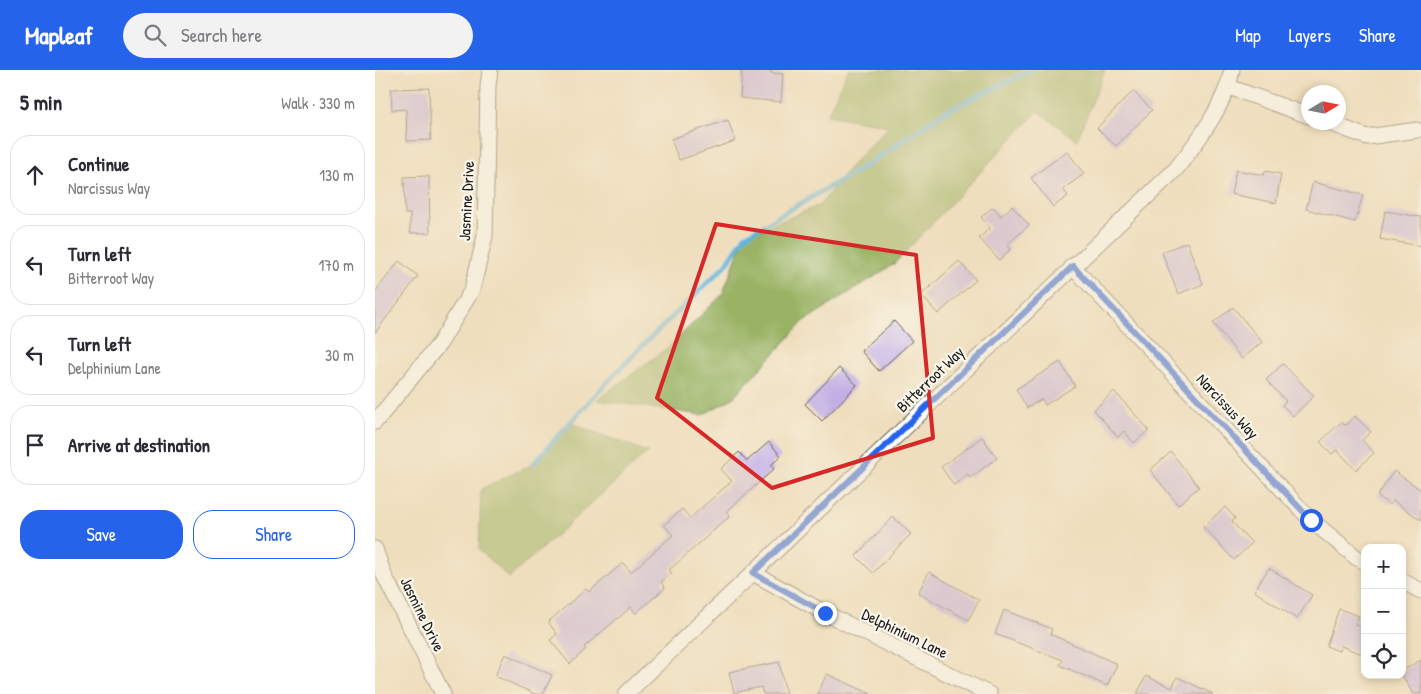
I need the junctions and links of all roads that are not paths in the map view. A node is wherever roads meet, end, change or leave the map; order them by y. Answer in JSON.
{"nodes":[{"id":1,"x":490,"y":70,"type":"edge"},
{"id":2,"x":1232,"y":70,"type":"edge"},
{"id":3,"x":1229,"y":87,"type":"junction"},
{"id":4,"x":1301,"y":113,"type":"edge"},
{"id":5,"x":1346,"y":129,"type":"edge"},
{"id":6,"x":1417,"y":130,"type":"dead end"},
{"id":7,"x":1073,"y":266,"type":"junction"},
{"id":8,"x":375,"y":422,"type":"edge"},
{"id":9,"x":375,"y":549,"type":"edge"},
{"id":10,"x":1361,"y":560,"type":"edge"},
{"id":11,"x":753,"y":573,"type":"junction"},
{"id":12,"x":1406,"y":583,"type":"edge"},
{"id":13,"x":1421,"y":591,"type":"edge"},
{"id":14,"x":443,"y":694,"type":"edge"},
{"id":15,"x":626,"y":694,"type":"edge"},
{"id":16,"x":989,"y":694,"type":"edge"}],
"edges":[{"from":1,"to":8,"type":"street","name":"Jasmine Drive"},
{"from":2,"to":3,"type":"street","name":"Bitterroot Way"},
{"from":3,"to":4,"type":"street"},
{"from":3,"to":7,"type":"street","name":"Bitterroot Way"},
{"from":5,"to":6,"type":"street"},
{"from":7,"to":10,"type":"street","name":"Narcissus Way"},
{"from":7,"to":11,"type":"street","name":"Bitterroot Way"},
{"from":9,"to":14,"type":"street","name":"Jasmine Drive"},
{"from":11,"to":15,"type":"street","name":"Bitterroot Way"},
{"from":11,"to":16,"type":"street","name":"Delphinium Lane"},
{"from":12,"to":13,"type":"street"}]}
